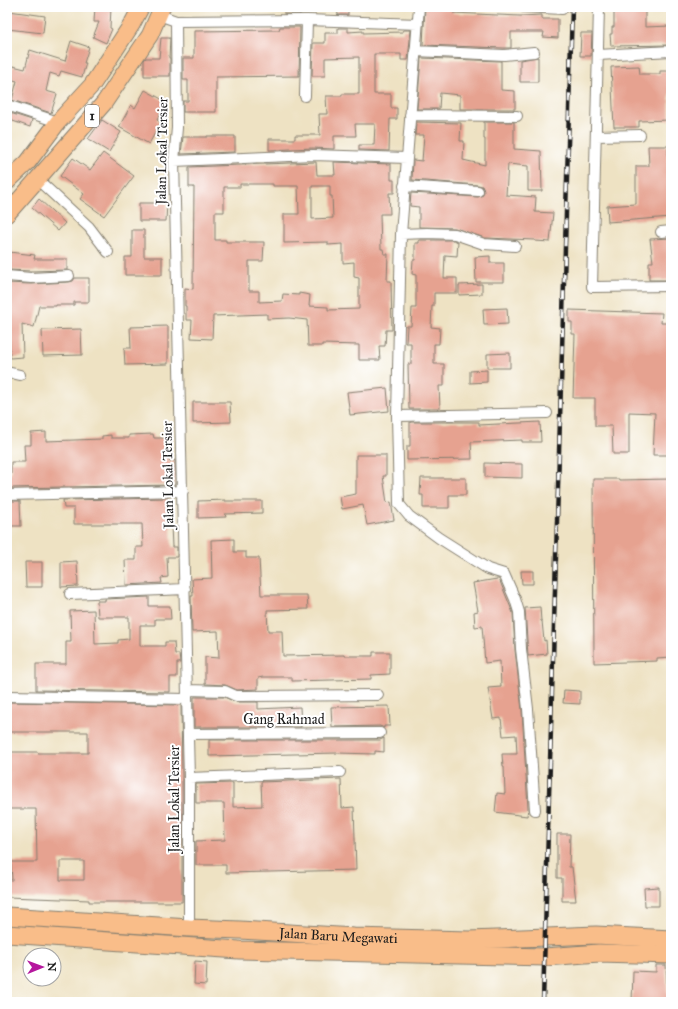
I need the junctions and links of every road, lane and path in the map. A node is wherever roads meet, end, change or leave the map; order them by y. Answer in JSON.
{"nodes":[{"id":1,"x":141,"y":7,"type":"edge"},
{"id":2,"x":419,"y":7,"type":"edge"},
{"id":3,"x":524,"y":7,"type":"edge"},
{"id":4,"x":599,"y":7,"type":"edge"},
{"id":5,"x":562,"y":9,"type":"dead end"},
{"id":6,"x":160,"y":11,"type":"edge"},
{"id":7,"x":307,"y":20,"type":"junction"},
{"id":8,"x":176,"y":21,"type":"junction"},
{"id":9,"x":418,"y":24,"type":"junction"},
{"id":10,"x":415,"y":50,"type":"junction"},
{"id":11,"x":671,"y":51,"type":"edge"},
{"id":12,"x":534,"y":52,"type":"dead end"},
{"id":13,"x":598,"y":55,"type":"junction"},
{"id":14,"x":305,"y":96,"type":"dead end"},
{"id":15,"x":7,"y":105,"type":"edge"},
{"id":16,"x":410,"y":115,"type":"junction"},
{"id":17,"x":517,"y":116,"type":"dead end"},
{"id":18,"x":58,"y":122,"type":"junction"},
{"id":19,"x":640,"y":135,"type":"dead end"},
{"id":20,"x":596,"y":136,"type":"junction"},
{"id":21,"x":407,"y":158,"type":"junction"},
{"id":22,"x":174,"y":161,"type":"junction"},
{"id":23,"x":37,"y":180,"type":"junction"},
{"id":24,"x":7,"y":182,"type":"edge"},
{"id":25,"x":404,"y":186,"type":"junction"},
{"id":26,"x":478,"y":191,"type":"dead end"},
{"id":27,"x":7,"y":214,"type":"edge"},
{"id":28,"x":671,"y":231,"type":"edge"},
{"id":29,"x":660,"y":232,"type":"dead end"},
{"id":30,"x":400,"y":234,"type":"junction"},
{"id":31,"x":515,"y":246,"type":"dead end"},
{"id":32,"x":108,"y":252,"type":"dead end"},
{"id":33,"x":7,"y":276,"type":"edge"},
{"id":34,"x":69,"y":276,"type":"dead end"},
{"id":35,"x":671,"y":286,"type":"edge"},
{"id":36,"x":7,"y":372,"type":"edge"},
{"id":37,"x":20,"y":375,"type":"dead end"},
{"id":38,"x":547,"y":413,"type":"dead end"},
{"id":39,"x":397,"y":416,"type":"junction"},
{"id":40,"x":183,"y":491,"type":"junction"},
{"id":41,"x":7,"y":495,"type":"edge"},
{"id":42,"x":185,"y":589,"type":"junction"},
{"id":43,"x":70,"y":594,"type":"dead end"},
{"id":44,"x":187,"y":695,"type":"junction"},
{"id":45,"x":378,"y":695,"type":"dead end"},
{"id":46,"x":7,"y":696,"type":"edge"},
{"id":47,"x":380,"y":733,"type":"dead end"},
{"id":48,"x":188,"y":734,"type":"junction"},
{"id":49,"x":340,"y":772,"type":"dead end"},
{"id":50,"x":189,"y":778,"type":"junction"},
{"id":51,"x":535,"y":810,"type":"dead end"},
{"id":52,"x":7,"y":916,"type":"edge"},
{"id":53,"x":195,"y":928,"type":"junction"},
{"id":54,"x":7,"y":934,"type":"edge"},
{"id":55,"x":671,"y":939,"type":"edge"},
{"id":56,"x":201,"y":947,"type":"junction"},
{"id":57,"x":671,"y":955,"type":"edge"}],
"edges":[{"from":1,"to":18,"type":"main road","number":"1"},
{"from":2,"to":9,"type":"street"},
{"from":3,"to":5,"type":"street"},
{"from":4,"to":13,"type":"street"},
{"from":6,"to":8,"type":"street"},
{"from":6,"to":23,"type":"main road","number":"1"},
{"from":7,"to":8,"type":"street"},
{"from":7,"to":9,"type":"street"},
{"from":7,"to":14,"type":"street"},
{"from":8,"to":22,"type":"street","name":"Jalan Lokal Tersier"},
{"from":9,"to":10,"type":"street"},
{"from":10,"to":12,"type":"street"},
{"from":10,"to":16,"type":"street"},
{"from":11,"to":13,"type":"street"},
{"from":13,"to":20,"type":"street"},
{"from":15,"to":18,"type":"street"},
{"from":16,"to":17,"type":"street"},
{"from":16,"to":21,"type":"street"},
{"from":18,"to":24,"type":"main road","number":"1"},
{"from":19,"to":20,"type":"street"},
{"from":20,"to":35,"type":"street"},
{"from":21,"to":22,"type":"street"},
{"from":21,"to":25,"type":"street"},
{"from":22,"to":40,"type":"street","name":"Jalan Lokal Tersier"},
{"from":23,"to":27,"type":"main road","number":"1"},
{"from":23,"to":32,"type":"street"},
{"from":25,"to":26,"type":"street"},
{"from":25,"to":30,"type":"street"},
{"from":28,"to":29,"type":"street"},
{"from":30,"to":31,"type":"street"},
{"from":30,"to":39,"type":"street"},
{"from":33,"to":34,"type":"street"},
{"from":36,"to":37,"type":"street"},
{"from":38,"to":39,"type":"street"},
{"from":39,"to":51,"type":"street"},
{"from":40,"to":41,"type":"street"},
{"from":40,"to":42,"type":"street","name":"Jalan Lokal Tersier"},
{"from":42,"to":43,"type":"street"},
{"from":42,"to":44,"type":"street","name":"Jalan Lokal Tersier"},
{"from":44,"to":45,"type":"street"},
{"from":44,"to":46,"type":"street"},
{"from":44,"to":48,"type":"street","name":"Jalan Lokal Tersier"},
{"from":47,"to":48,"type":"street","name":"Gang Rahmad"},
{"from":48,"to":50,"type":"street","name":"Jalan Lokal Tersier"},
{"from":49,"to":50,"type":"street"},
{"from":50,"to":53,"type":"street","name":"Jalan Lokal Tersier"},
{"from":52,"to":53,"type":"highway","name":"Jalan Baru Megawati"},
{"from":53,"to":55,"type":"highway","name":"Jalan Baru Megawati"},
{"from":53,"to":56,"type":"highway"},
{"from":54,"to":56,"type":"highway","name":"Jalan Baru Megawati"},
{"from":56,"to":57,"type":"highway","name":"Jalan Baru Megawati"}]}
